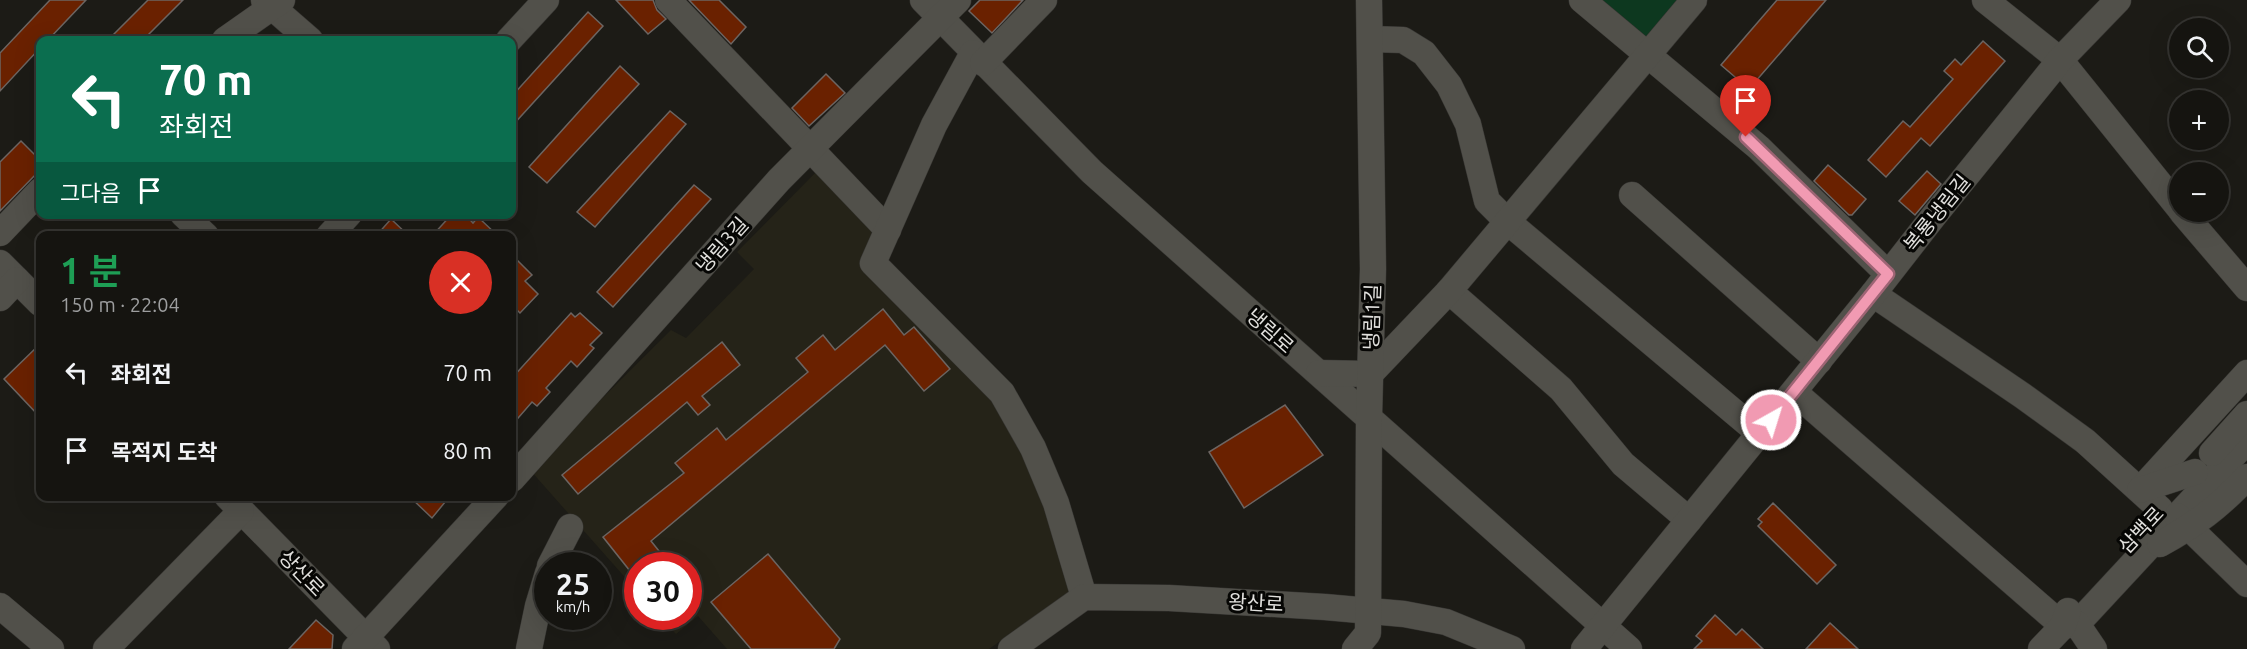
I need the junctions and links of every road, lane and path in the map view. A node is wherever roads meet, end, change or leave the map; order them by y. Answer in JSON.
{"nodes":[{"id":1,"x":546,"y":0,"type":"edge"},
{"id":2,"x":668,"y":0,"type":"edge"},
{"id":3,"x":958,"y":0,"type":"edge"},
{"id":4,"x":1044,"y":0,"type":"edge"},
{"id":5,"x":1582,"y":0,"type":"edge"},
{"id":6,"x":1694,"y":0,"type":"edge"},
{"id":7,"x":1985,"y":0,"type":"edge"},
{"id":8,"x":2118,"y":0,"type":"edge"},
{"id":9,"x":273,"y":2,"type":"edge"},
{"id":10,"x":1367,"y":3,"type":"edge"},
{"id":11,"x":932,"y":9,"type":"edge"},
{"id":12,"x":230,"y":36,"type":"edge"},
{"id":13,"x":306,"y":36,"type":"edge"},
{"id":14,"x":513,"y":36,"type":"edge"},
{"id":15,"x":1370,"y":39,"type":"junction"},
{"id":16,"x":1648,"y":55,"type":"junction"},
{"id":17,"x":978,"y":58,"type":"junction"},
{"id":18,"x":2060,"y":60,"type":"junction"},
{"id":19,"x":810,"y":149,"type":"junction"},
{"id":20,"x":36,"y":195,"type":"edge"},
{"id":21,"x":1632,"y":195,"type":"dead end"},
{"id":22,"x":2169,"y":195,"type":"edge"},
{"id":23,"x":344,"y":219,"type":"edge"},
{"id":24,"x":1508,"y":222,"type":"junction"},
{"id":25,"x":2191,"y":222,"type":"edge"},
{"id":26,"x":888,"y":230,"type":"junction"},
{"id":27,"x":334,"y":231,"type":"edge"},
{"id":28,"x":0,"y":233,"type":"edge"},
{"id":29,"x":1888,"y":274,"type":"junction"},
{"id":30,"x":6,"y":280,"type":"edge"},
{"id":31,"x":2247,"y":288,"type":"edge"},
{"id":32,"x":1449,"y":291,"type":"junction"},
{"id":33,"x":1873,"y":294,"type":"junction"},
{"id":34,"x":36,"y":300,"type":"edge"},
{"id":35,"x":1819,"y":361,"type":"junction"},
{"id":36,"x":1318,"y":373,"type":"junction"},
{"id":37,"x":2247,"y":373,"type":"edge"},
{"id":38,"x":1370,"y":374,"type":"junction"},
{"id":39,"x":1794,"y":392,"type":"junction"},
{"id":40,"x":2247,"y":414,"type":"edge"},
{"id":41,"x":1369,"y":418,"type":"junction"},
{"id":42,"x":1759,"y":434,"type":"junction"},
{"id":43,"x":2247,"y":441,"type":"edge"},
{"id":44,"x":2195,"y":472,"type":"junction"},
{"id":45,"x":516,"y":475,"type":"edge"},
{"id":46,"x":2247,"y":477,"type":"edge"},
{"id":47,"x":2140,"y":490,"type":"junction"},
{"id":48,"x":492,"y":501,"type":"edge"},
{"id":49,"x":234,"y":504,"type":"edge"},
{"id":50,"x":2176,"y":518,"type":"junction"},
{"id":51,"x":1689,"y":520,"type":"junction"},
{"id":52,"x":570,"y":527,"type":"dead end"},
{"id":53,"x":557,"y":552,"type":"edge"},
{"id":54,"x":2247,"y":584,"type":"edge"},
{"id":55,"x":1084,"y":597,"type":"junction"},
{"id":56,"x":0,"y":606,"type":"edge"},
{"id":57,"x":534,"y":625,"type":"edge"},
{"id":58,"x":2070,"y":625,"type":"junction"},
{"id":59,"x":1603,"y":627,"type":"junction"},
{"id":60,"x":1364,"y":631,"type":"edge"},
{"id":61,"x":366,"y":645,"type":"edge"},
{"id":62,"x":1018,"y":647,"type":"edge"},
{"id":63,"x":51,"y":649,"type":"edge"},
{"id":64,"x":106,"y":649,"type":"edge"},
{"id":65,"x":529,"y":649,"type":"edge"},
{"id":66,"x":1512,"y":649,"type":"edge"},
{"id":67,"x":1584,"y":649,"type":"edge"},
{"id":68,"x":1629,"y":649,"type":"edge"},
{"id":69,"x":2041,"y":649,"type":"edge"},
{"id":70,"x":2094,"y":649,"type":"edge"}],
"edges":[{"from":1,"to":14,"type":"street"},
{"from":2,"to":19,"type":"street"},
{"from":3,"to":11,"type":"street","name":"냉림3길"},
{"from":4,"to":17,"type":"street"},
{"from":5,"to":16,"type":"street"},
{"from":6,"to":16,"type":"street"},
{"from":7,"to":18,"type":"street"},
{"from":8,"to":18,"type":"street","name":"복룡냉림길"},
{"from":9,"to":12,"type":"street"},
{"from":9,"to":13,"type":"street"},
{"from":10,"to":15,"type":"street","name":"냉림1길"},
{"from":11,"to":17,"type":"street","name":"냉림로"},
{"from":11,"to":19,"type":"street","name":"냉림3길"},
{"from":15,"to":24,"type":"street"},
{"from":15,"to":38,"type":"street","name":"냉림1길"},
{"from":16,"to":24,"type":"street"},
{"from":16,"to":29,"type":"street"},
{"from":17,"to":26,"type":"street"},
{"from":17,"to":36,"type":"street","name":"냉림로"},
{"from":18,"to":22,"type":"street"},
{"from":18,"to":29,"type":"street","name":"복룡냉림길"},
{"from":19,"to":26,"type":"street"},
{"from":19,"to":45,"type":"street","name":"냉림3길"},
{"from":20,"to":28,"type":"street"},
{"from":21,"to":35,"type":"street"},
{"from":23,"to":27,"type":"street"},
{"from":24,"to":32,"type":"street"},
{"from":24,"to":42,"type":"street"},
{"from":25,"to":31,"type":"street"},
{"from":26,"to":55,"type":"street"},
{"from":29,"to":33,"type":"street","name":"복룡냉림길"},
{"from":30,"to":34,"type":"street"},
{"from":32,"to":38,"type":"street"},
{"from":32,"to":51,"type":"street"},
{"from":33,"to":35,"type":"street","name":"복룡냉림길"},
{"from":33,"to":47,"type":"street"},
{"from":35,"to":39,"type":"street","name":"복룡냉림길"},
{"from":36,"to":38,"type":"street"},
{"from":36,"to":41,"type":"street","name":"냉림로"},
{"from":37,"to":47,"type":"street"},
{"from":38,"to":41,"type":"street","name":"냉림1길"},
{"from":39,"to":42,"type":"street","name":"복룡냉림길"},
{"from":39,"to":58,"type":"street"},
{"from":40,"to":44,"type":"street","name":"삼백로"},
{"from":41,"to":59,"type":"street","name":"냉림로"},
{"from":41,"to":60,"type":"street","name":"냉림1길"},
{"from":42,"to":51,"type":"street","name":"복룡냉림길"},
{"from":43,"to":50,"type":"street"},
{"from":44,"to":47,"type":"street"},
{"from":44,"to":50,"type":"street","name":"삼백로"},
{"from":46,"to":50,"type":"street"},
{"from":47,"to":50,"type":"street"},
{"from":48,"to":61,"type":"street"},
{"from":49,"to":61,"type":"street","name":"상산로"},
{"from":49,"to":64,"type":"street"},
{"from":50,"to":54,"type":"street"},
{"from":50,"to":58,"type":"street"},
{"from":50,"to":58,"type":"street","name":"삼백로"},
{"from":51,"to":59,"type":"street","name":"복룡냉림길"},
{"from":52,"to":53,"type":"street"},
{"from":55,"to":60,"type":"street","name":"왕산로"},
{"from":55,"to":62,"type":"street"},
{"from":56,"to":63,"type":"street"},
{"from":57,"to":65,"type":"street"},
{"from":58,"to":69,"type":"street","name":"삼백로"},
{"from":58,"to":70,"type":"street"},
{"from":59,"to":67,"type":"street","name":"복룡냉림길"},
{"from":59,"to":68,"type":"street","name":"냉림로"},
{"from":60,"to":66,"type":"street","name":"왕산로"}]}
